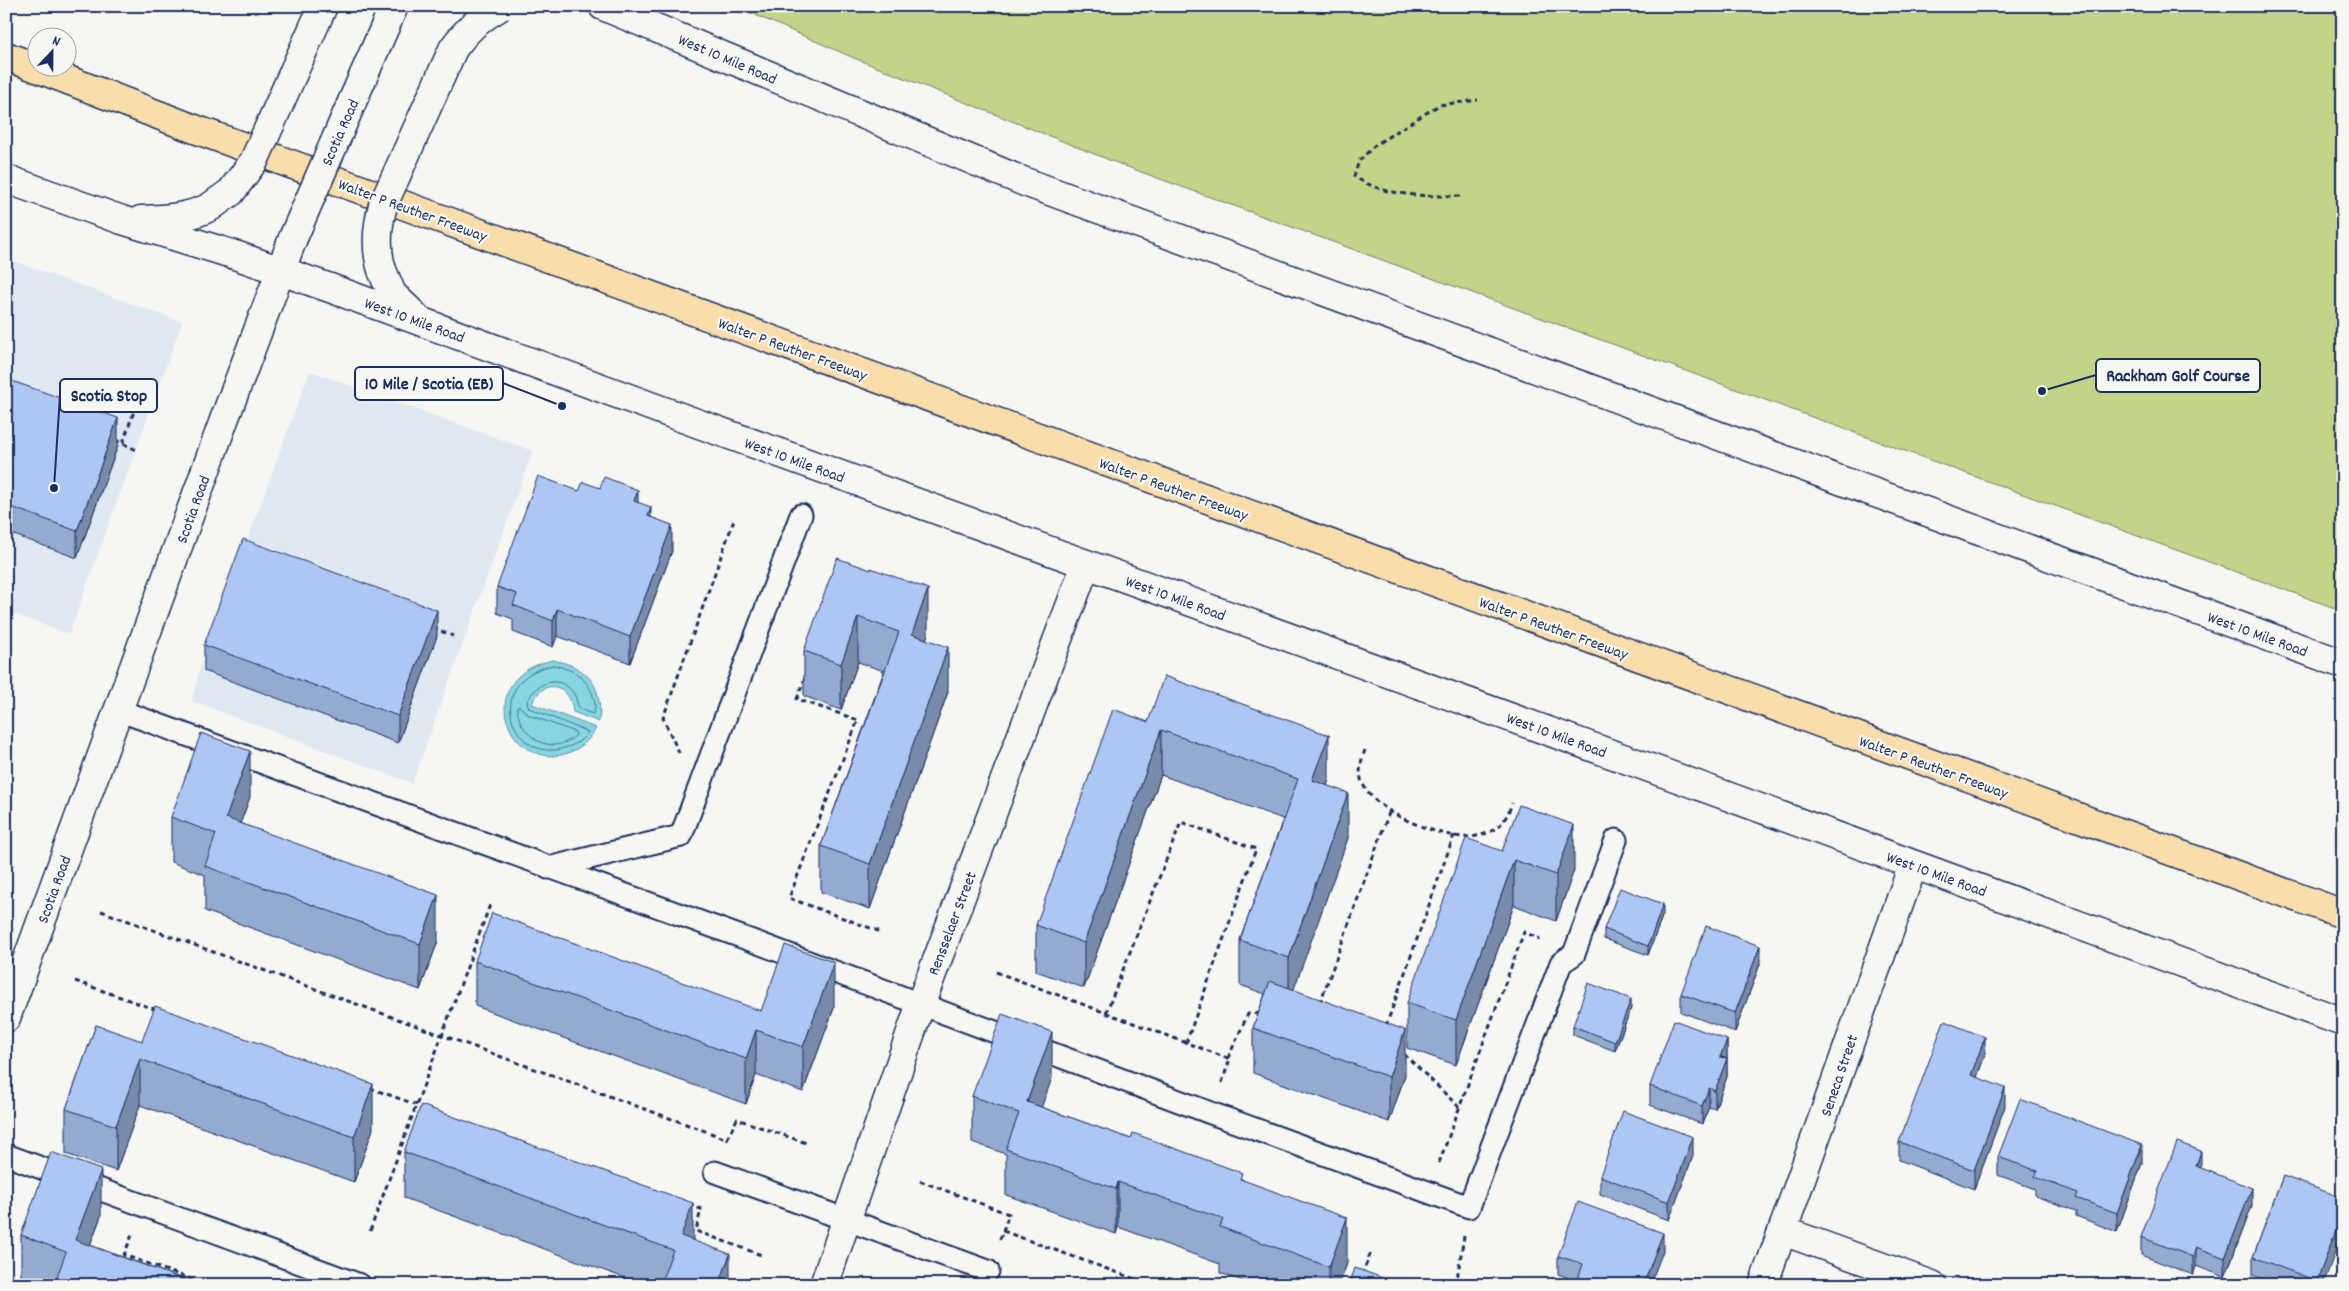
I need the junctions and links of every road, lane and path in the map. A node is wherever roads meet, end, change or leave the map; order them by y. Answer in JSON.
{"nodes":[{"id":1,"x":323,"y":6,"type":"edge"},
{"id":2,"x":394,"y":6,"type":"edge"},
{"id":3,"x":501,"y":6,"type":"edge"},
{"id":4,"x":603,"y":6,"type":"edge"},
{"id":5,"x":6,"y":56,"type":"edge"},
{"id":6,"x":1478,"y":100,"type":"dead end"},
{"id":7,"x":6,"y":179,"type":"edge"},
{"id":8,"x":1460,"y":196,"type":"dead end"},
{"id":9,"x":122,"y":220,"type":"junction"},
{"id":10,"x":280,"y":270,"type":"junction"},
{"id":11,"x":424,"y":323,"type":"junction"},
{"id":12,"x":135,"y":408,"type":"dead end"},
{"id":13,"x":110,"y":437,"type":"edge"},
{"id":14,"x":123,"y":443,"type":"junction"},
{"id":15,"x":139,"y":451,"type":"dead end"},
{"id":16,"x":801,"y":514,"type":"dead end"},
{"id":17,"x":734,"y":520,"type":"dead end"},
{"id":18,"x":1086,"y":564,"type":"junction"},
{"id":19,"x":426,"y":625,"type":"edge"},
{"id":20,"x":453,"y":636,"type":"dead end"},
{"id":21,"x":2343,"y":664,"type":"edge"},
{"id":22,"x":807,"y":671,"type":"edge"},
{"id":23,"x":118,"y":710,"type":"junction"},
{"id":24,"x":1366,"y":750,"type":"dead end"},
{"id":25,"x":681,"y":758,"type":"dead end"},
{"id":26,"x":1512,"y":803,"type":"dead end"},
{"id":27,"x":1390,"y":810,"type":"junction"},
{"id":28,"x":1454,"y":835,"type":"junction"},
{"id":29,"x":1616,"y":840,"type":"dead end"},
{"id":30,"x":1913,"y":865,"type":"junction"},
{"id":31,"x":548,"y":868,"type":"junction"},
{"id":32,"x":491,"y":902,"type":"dead end"},
{"id":33,"x":101,"y":910,"type":"dead end"},
{"id":34,"x":2343,"y":914,"type":"edge"},
{"id":35,"x":881,"y":932,"type":"dead end"},
{"id":36,"x":1548,"y":941,"type":"dead end"},
{"id":37,"x":996,"y":972,"type":"dead end"},
{"id":38,"x":75,"y":981,"type":"dead end"},
{"id":39,"x":921,"y":1003,"type":"junction"},
{"id":40,"x":1318,"y":1008,"type":"edge"},
{"id":41,"x":158,"y":1011,"type":"edge"},
{"id":42,"x":1265,"y":1012,"type":"edge"},
{"id":43,"x":1106,"y":1013,"type":"junction"},
{"id":44,"x":6,"y":1018,"type":"edge"},
{"id":45,"x":2343,"y":1022,"type":"edge"},
{"id":46,"x":1383,"y":1033,"type":"edge"},
{"id":47,"x":442,"y":1035,"type":"junction"},
{"id":48,"x":1186,"y":1043,"type":"junction"},
{"id":49,"x":1397,"y":1047,"type":"edge"},
{"id":50,"x":1228,"y":1058,"type":"junction"},
{"id":51,"x":360,"y":1084,"type":"edge"},
{"id":52,"x":1218,"y":1092,"type":"dead end"},
{"id":53,"x":416,"y":1104,"type":"junction"},
{"id":54,"x":1459,"y":1107,"type":"junction"},
{"id":55,"x":425,"y":1108,"type":"edge"},
{"id":56,"x":806,"y":1143,"type":"dead end"},
{"id":57,"x":6,"y":1155,"type":"edge"},
{"id":58,"x":715,"y":1172,"type":"dead end"},
{"id":59,"x":1436,"y":1172,"type":"dead end"},
{"id":60,"x":920,"y":1181,"type":"dead end"},
{"id":61,"x":682,"y":1202,"type":"edge"},
{"id":62,"x":1469,"y":1207,"type":"junction"},
{"id":63,"x":847,"y":1220,"type":"junction"},
{"id":64,"x":1783,"y":1230,"type":"junction"},
{"id":65,"x":370,"y":1231,"type":"dead end"},
{"id":66,"x":1002,"y":1231,"type":"junction"},
{"id":67,"x":133,"y":1232,"type":"dead end"},
{"id":68,"x":1372,"y":1252,"type":"dead end"},
{"id":69,"x":764,"y":1256,"type":"dead end"},
{"id":70,"x":988,"y":1271,"type":"joint"},
{"id":71,"x":1361,"y":1276,"type":"edge"},
{"id":72,"x":207,"y":1285,"type":"edge"},
{"id":73,"x":360,"y":1285,"type":"edge"},
{"id":74,"x":824,"y":1285,"type":"edge"},
{"id":75,"x":1152,"y":1285,"type":"edge"},
{"id":76,"x":1456,"y":1285,"type":"edge"},
{"id":77,"x":1763,"y":1285,"type":"edge"},
{"id":78,"x":1932,"y":1285,"type":"edge"}],
"edges":[{"from":1,"to":9,"type":"main road","bridge":true},
{"from":2,"to":10,"type":"main road","name":"Scotia Road","bridge":true},
{"from":3,"to":11,"type":"main road","bridge":true},
{"from":4,"to":21,"type":"main road","name":"West 10 Mile Road"},
{"from":5,"to":34,"type":"highway","name":"Walter P Reuther Freeway"},
{"from":6,"to":8,"type":"path"},
{"from":7,"to":9,"type":"main road","name":"West 10 Mile Road"},
{"from":9,"to":10,"type":"main road","name":"West 10 Mile Road"},
{"from":10,"to":11,"type":"main road","name":"West 10 Mile Road"},
{"from":10,"to":23,"type":"main road","name":"Scotia Road"},
{"from":11,"to":18,"type":"main road","name":"West 10 Mile Road"},
{"from":12,"to":14,"type":"path"},
{"from":13,"to":14,"type":"path"},
{"from":14,"to":15,"type":"path"},
{"from":16,"to":31,"type":"lane"},
{"from":17,"to":25,"type":"path"},
{"from":18,"to":30,"type":"main road","name":"West 10 Mile Road"},
{"from":18,"to":39,"type":"main road","name":"Rensselaer Street"},
{"from":19,"to":20,"type":"path"},
{"from":22,"to":35,"type":"path"},
{"from":23,"to":31,"type":"lane"},
{"from":23,"to":44,"type":"main road","name":"Scotia Road"},
{"from":24,"to":27,"type":"path"},
{"from":26,"to":28,"type":"path"},
{"from":27,"to":28,"type":"path"},
{"from":27,"to":40,"type":"path"},
{"from":28,"to":46,"type":"path"},
{"from":29,"to":62,"type":"lane"},
{"from":30,"to":45,"type":"main road","name":"West 10 Mile Road"},
{"from":30,"to":64,"type":"main road","name":"Seneca Street"},
{"from":31,"to":39,"type":"lane"},
{"from":32,"to":47,"type":"path"},
{"from":33,"to":47,"type":"path"},
{"from":36,"to":54,"type":"path"},
{"from":37,"to":43,"type":"path"},
{"from":38,"to":41,"type":"path"},
{"from":39,"to":62,"type":"lane"},
{"from":39,"to":63,"type":"main road","name":"Rensselaer Street"},
{"from":42,"to":50,"type":"path"},
{"from":43,"to":48,"type":"path"},
{"from":43,"to":48,"type":"path"},
{"from":47,"to":53,"type":"path"},
{"from":47,"to":56,"type":"path"},
{"from":48,"to":50,"type":"path"},
{"from":49,"to":54,"type":"path"},
{"from":50,"to":52,"type":"path"},
{"from":51,"to":53,"type":"path"},
{"from":53,"to":55,"type":"path"},
{"from":53,"to":65,"type":"path"},
{"from":54,"to":59,"type":"path"},
{"from":57,"to":73,"type":"lane"},
{"from":58,"to":63,"type":"lane"},
{"from":60,"to":66,"type":"path"},
{"from":61,"to":69,"type":"path"},
{"from":62,"to":76,"type":"path"},
{"from":63,"to":70,"type":"lane"},
{"from":63,"to":74,"type":"main road","name":"Rensselaer Street"},
{"from":64,"to":77,"type":"main road","name":"Seneca Street"},
{"from":64,"to":78,"type":"main road"},
{"from":66,"to":70,"type":"path"},
{"from":66,"to":75,"type":"path"},
{"from":67,"to":72,"type":"path"},
{"from":68,"to":71,"type":"path"}]}
